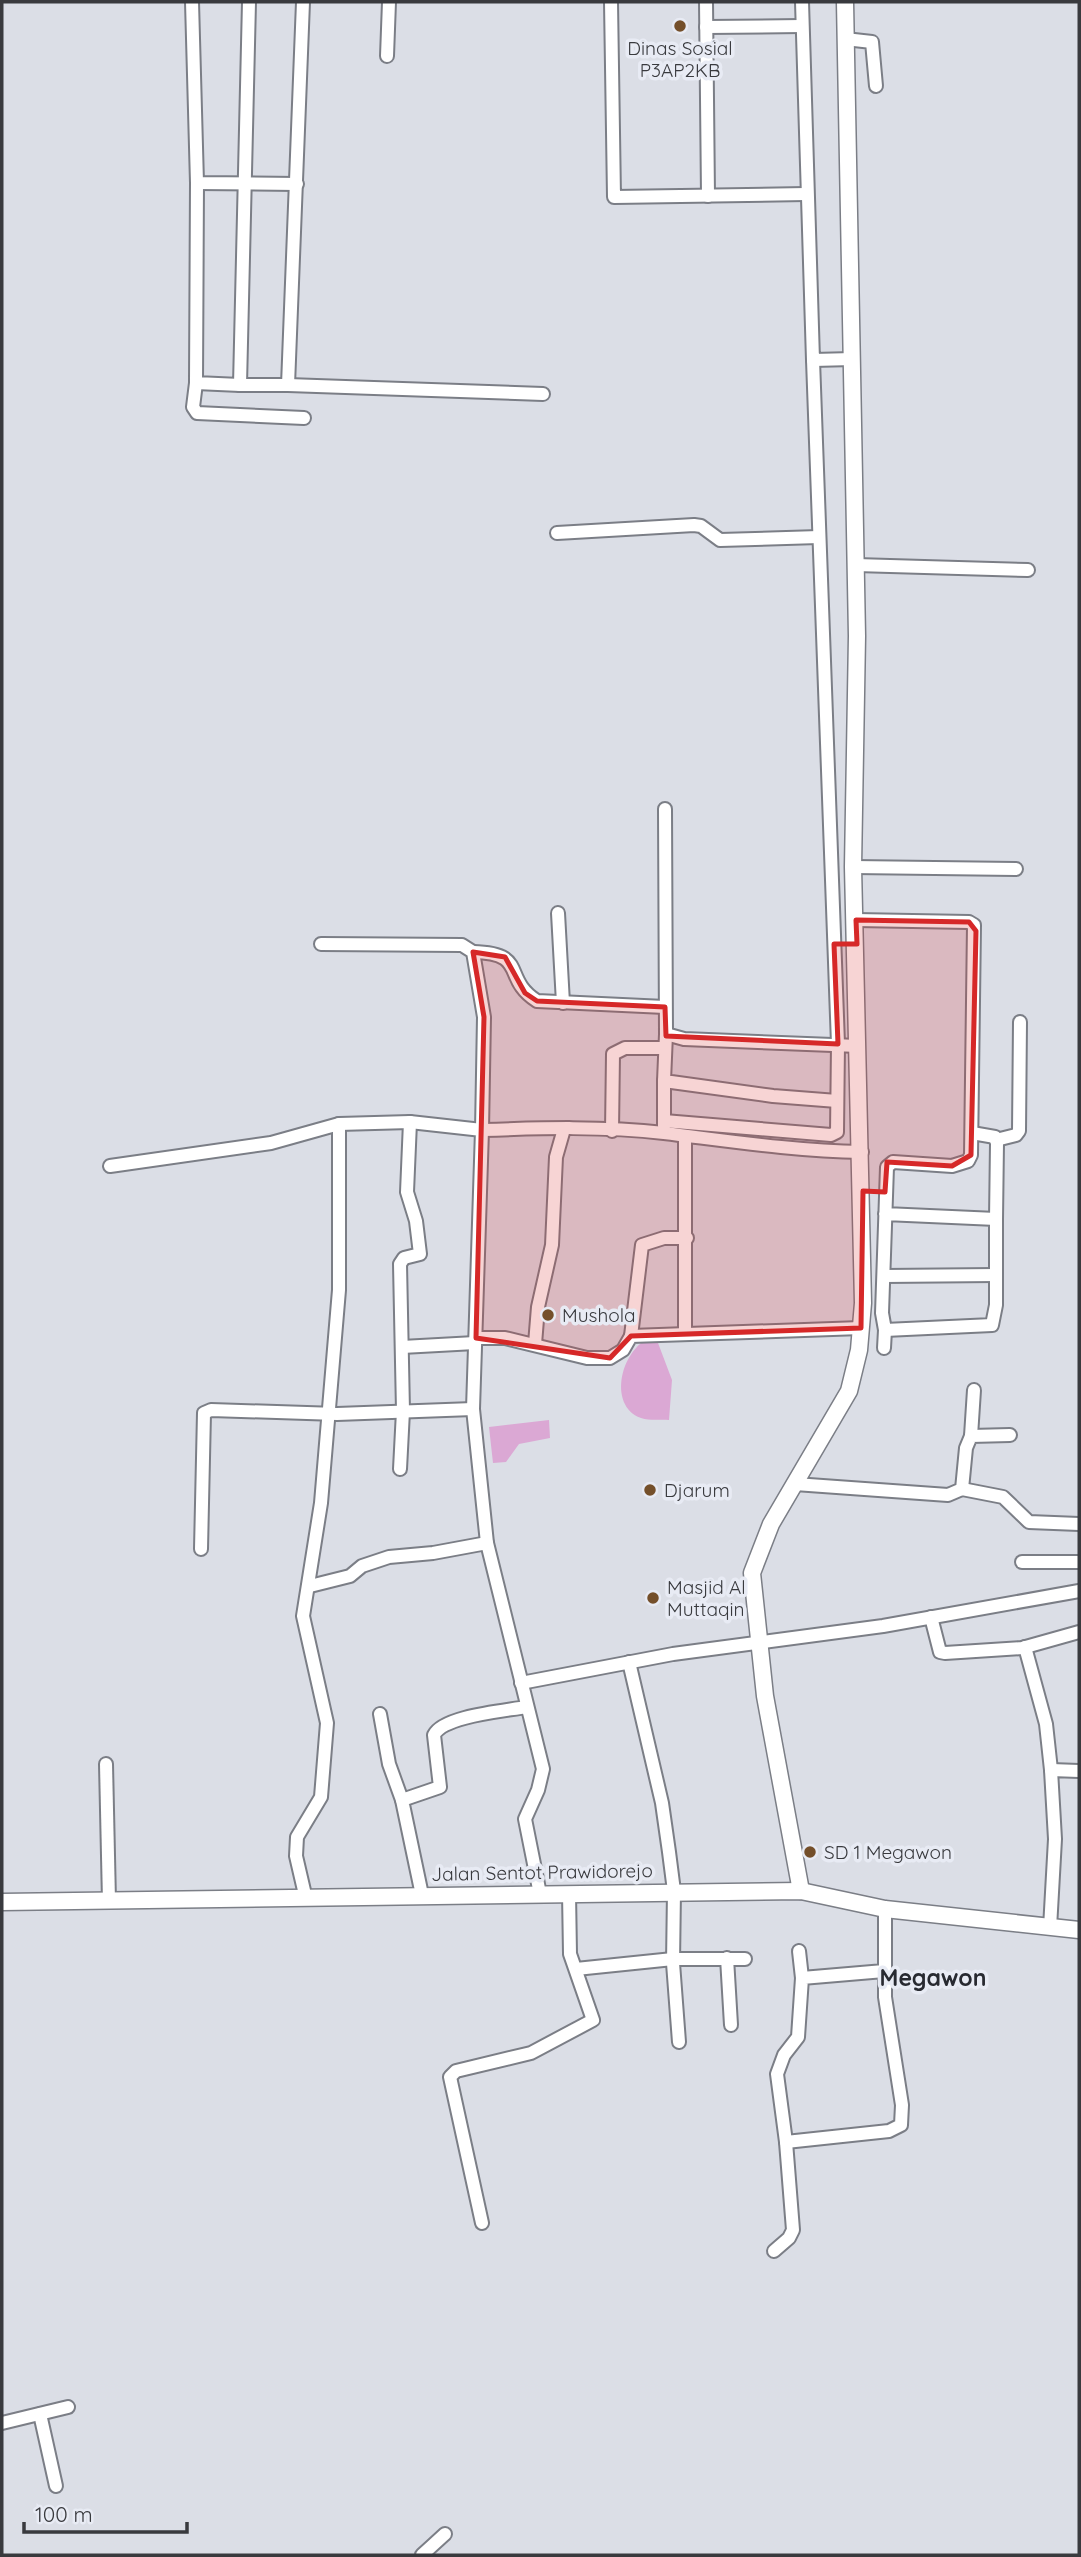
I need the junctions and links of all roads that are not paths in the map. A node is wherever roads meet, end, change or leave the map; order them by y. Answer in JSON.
{"nodes":[{"id":1,"x":192,"y":2,"type":"edge"},
{"id":2,"x":249,"y":2,"type":"edge"},
{"id":3,"x":303,"y":2,"type":"edge"},
{"id":4,"x":389,"y":2,"type":"edge"},
{"id":5,"x":611,"y":2,"type":"edge"},
{"id":6,"x":706,"y":2,"type":"edge"},
{"id":7,"x":802,"y":2,"type":"edge"},
{"id":8,"x":845,"y":2,"type":"edge"},
{"id":9,"x":802,"y":26,"type":"junction"},
{"id":10,"x":706,"y":27,"type":"junction"},
{"id":11,"x":852,"y":39,"type":"junction"},
{"id":12,"x":387,"y":56,"type":"dead end"},
{"id":13,"x":876,"y":86,"type":"dead end"},
{"id":14,"x":197,"y":183,"type":"junction"},
{"id":15,"x":247,"y":184,"type":"junction"},
{"id":16,"x":297,"y":184,"type":"junction"},
{"id":17,"x":806,"y":194,"type":"junction"},
{"id":18,"x":708,"y":197,"type":"junction"},
{"id":19,"x":832,"y":359,"type":"junction"},
{"id":20,"x":195,"y":383,"type":"junction"},
{"id":21,"x":240,"y":385,"type":"junction"},
{"id":22,"x":288,"y":385,"type":"junction"},
{"id":23,"x":543,"y":394,"type":"dead end"},
{"id":24,"x":304,"y":418,"type":"dead end"},
{"id":25,"x":557,"y":533,"type":"dead end"},
{"id":26,"x":819,"y":537,"type":"junction"},
{"id":27,"x":856,"y":565,"type":"junction"},
{"id":28,"x":1028,"y":570,"type":"dead end"},
{"id":29,"x":854,"y":806,"type":"junction"},
{"id":30,"x":829,"y":807,"type":"junction"},
{"id":31,"x":665,"y":809,"type":"dead end"},
{"id":32,"x":856,"y":867,"type":"junction"},
{"id":33,"x":1016,"y":869,"type":"dead end"},
{"id":34,"x":558,"y":913,"type":"dead end"},
{"id":35,"x":860,"y":920,"type":"junction"},
{"id":36,"x":321,"y":944,"type":"dead end"},
{"id":37,"x":834,"y":944,"type":"junction"},
{"id":38,"x":856,"y":944,"type":"junction"},
{"id":39,"x":472,"y":952,"type":"junction"},
{"id":40,"x":563,"y":1003,"type":"junction"},
{"id":41,"x":665,"y":1007,"type":"junction"},
{"id":42,"x":1020,"y":1022,"type":"dead end"},
{"id":43,"x":666,"y":1034,"type":"junction"},
{"id":44,"x":838,"y":1044,"type":"junction"},
{"id":45,"x":858,"y":1046,"type":"junction"},
{"id":46,"x":665,"y":1048,"type":"junction"},
{"id":47,"x":664,"y":1081,"type":"junction"},
{"id":48,"x":837,"y":1101,"type":"junction"},
{"id":49,"x":410,"y":1122,"type":"junction"},
{"id":50,"x":339,"y":1124,"type":"junction"},
{"id":51,"x":664,"y":1127,"type":"junction"},
{"id":52,"x":564,"y":1129,"type":"junction"},
{"id":53,"x":482,"y":1130,"type":"junction"},
{"id":54,"x":612,"y":1131,"type":"junction"},
{"id":55,"x":972,"y":1133,"type":"junction"},
{"id":56,"x":685,"y":1137,"type":"junction"},
{"id":57,"x":996,"y":1140,"type":"junction"},
{"id":58,"x":862,"y":1152,"type":"junction"},
{"id":59,"x":110,"y":1166,"type":"dead end"},
{"id":60,"x":864,"y":1191,"type":"junction"},
{"id":61,"x":882,"y":1192,"type":"junction"},
{"id":62,"x":885,"y":1214,"type":"junction"},
{"id":63,"x":996,"y":1219,"type":"junction"},
{"id":64,"x":687,"y":1238,"type":"junction"},
{"id":65,"x":873,"y":1243,"type":"junction"},
{"id":66,"x":996,"y":1275,"type":"junction"},
{"id":67,"x":884,"y":1276,"type":"junction"},
{"id":68,"x":862,"y":1328,"type":"junction"},
{"id":69,"x":885,"y":1330,"type":"junction"},
{"id":70,"x":685,"y":1332,"type":"junction"},
{"id":71,"x":631,"y":1336,"type":"junction"},
{"id":72,"x":475,"y":1341,"type":"junction"},
{"id":73,"x":535,"y":1344,"type":"junction"},
{"id":74,"x":402,"y":1347,"type":"junction"},
{"id":75,"x":884,"y":1348,"type":"dead end"},
{"id":76,"x":974,"y":1390,"type":"dead end"},
{"id":77,"x":473,"y":1409,"type":"junction"},
{"id":78,"x":403,"y":1411,"type":"junction"},
{"id":79,"x":330,"y":1414,"type":"junction"},
{"id":80,"x":1010,"y":1435,"type":"dead end"},
{"id":81,"x":971,"y":1436,"type":"junction"},
{"id":82,"x":400,"y":1469,"type":"dead end"},
{"id":83,"x":795,"y":1484,"type":"junction"},
{"id":84,"x":962,"y":1489,"type":"junction"},
{"id":85,"x":1079,"y":1524,"type":"edge"},
{"id":86,"x":487,"y":1543,"type":"junction"},
{"id":87,"x":201,"y":1549,"type":"dead end"},
{"id":88,"x":1022,"y":1562,"type":"dead end"},
{"id":89,"x":1079,"y":1562,"type":"edge"},
{"id":90,"x":310,"y":1586,"type":"junction"},
{"id":91,"x":1079,"y":1593,"type":"edge"},
{"id":92,"x":931,"y":1617,"type":"junction"},
{"id":93,"x":1079,"y":1632,"type":"edge"},
{"id":94,"x":759,"y":1642,"type":"junction"},
{"id":95,"x":1025,"y":1647,"type":"junction"},
{"id":96,"x":629,"y":1662,"type":"junction"},
{"id":97,"x":521,"y":1683,"type":"junction"},
{"id":98,"x":526,"y":1707,"type":"junction"},
{"id":99,"x":380,"y":1714,"type":"dead end"},
{"id":100,"x":106,"y":1764,"type":"dead end"},
{"id":101,"x":1051,"y":1770,"type":"junction"},
{"id":102,"x":1079,"y":1771,"type":"edge"},
{"id":103,"x":402,"y":1800,"type":"junction"},
{"id":104,"x":674,"y":1891,"type":"junction"},
{"id":105,"x":801,"y":1891,"type":"junction"},
{"id":106,"x":569,"y":1893,"type":"junction"},
{"id":107,"x":540,"y":1894,"type":"junction"},
{"id":108,"x":422,"y":1895,"type":"junction"},
{"id":109,"x":306,"y":1899,"type":"junction"},
{"id":110,"x":109,"y":1901,"type":"junction"},
{"id":111,"x":2,"y":1902,"type":"edge"},
{"id":112,"x":885,"y":1909,"type":"junction"},
{"id":113,"x":1050,"y":1928,"type":"junction"},
{"id":114,"x":1079,"y":1930,"type":"edge"},
{"id":115,"x":799,"y":1951,"type":"dead end"},
{"id":116,"x":727,"y":1958,"type":"junction"},
{"id":117,"x":673,"y":1959,"type":"junction"},
{"id":118,"x":745,"y":1959,"type":"dead end"},
{"id":119,"x":576,"y":1969,"type":"junction"},
{"id":120,"x":884,"y":1971,"type":"junction"},
{"id":121,"x":802,"y":1978,"type":"junction"},
{"id":122,"x":731,"y":2025,"type":"dead end"},
{"id":123,"x":679,"y":2042,"type":"dead end"},
{"id":124,"x":786,"y":2142,"type":"junction"},
{"id":125,"x":482,"y":2223,"type":"dead end"},
{"id":126,"x":774,"y":2251,"type":"dead end"},
{"id":127,"x":68,"y":2407,"type":"dead end"},
{"id":128,"x":40,"y":2414,"type":"junction"},
{"id":129,"x":2,"y":2423,"type":"edge"},
{"id":130,"x":56,"y":2486,"type":"dead end"},
{"id":131,"x":445,"y":2535,"type":"dead end"},
{"id":132,"x":422,"y":2555,"type":"edge"}],
"edges":[{"from":1,"to":14,"type":"street"},
{"from":2,"to":15,"type":"street"},
{"from":3,"to":16,"type":"street"},
{"from":4,"to":12,"type":"street"},
{"from":5,"to":18,"type":"street"},
{"from":6,"to":10,"type":"street"},
{"from":7,"to":9,"type":"street"},
{"from":8,"to":11,"type":"street"},
{"from":9,"to":10,"type":"street"},
{"from":9,"to":17,"type":"street"},
{"from":10,"to":18,"type":"street"},
{"from":11,"to":13,"type":"street"},
{"from":11,"to":19,"type":"street"},
{"from":14,"to":15,"type":"street"},
{"from":14,"to":20,"type":"street"},
{"from":15,"to":16,"type":"street"},
{"from":15,"to":21,"type":"street"},
{"from":16,"to":22,"type":"street"},
{"from":17,"to":18,"type":"street"},
{"from":17,"to":19,"type":"street"},
{"from":19,"to":26,"type":"street"},
{"from":19,"to":27,"type":"street"},
{"from":20,"to":21,"type":"street"},
{"from":20,"to":24,"type":"street"},
{"from":21,"to":22,"type":"street"},
{"from":22,"to":23,"type":"street"},
{"from":25,"to":26,"type":"street"},
{"from":26,"to":30,"type":"street"},
{"from":27,"to":28,"type":"street"},
{"from":27,"to":29,"type":"street"},
{"from":29,"to":30,"type":"street"},
{"from":29,"to":32,"type":"street"},
{"from":30,"to":37,"type":"street"},
{"from":31,"to":41,"type":"street"},
{"from":32,"to":33,"type":"street"},
{"from":32,"to":35,"type":"street"},
{"from":34,"to":40,"type":"street"},
{"from":35,"to":38,"type":"street"},
{"from":35,"to":55,"type":"street"},
{"from":36,"to":39,"type":"street"},
{"from":37,"to":38,"type":"street"},
{"from":37,"to":44,"type":"street"},
{"from":38,"to":45,"type":"street"},
{"from":39,"to":40,"type":"street"},
{"from":39,"to":53,"type":"street"},
{"from":40,"to":41,"type":"street"},
{"from":41,"to":43,"type":"street"},
{"from":42,"to":57,"type":"street"},
{"from":43,"to":44,"type":"street"},
{"from":43,"to":46,"type":"street"},
{"from":44,"to":45,"type":"street"},
{"from":44,"to":48,"type":"street"},
{"from":45,"to":58,"type":"street"},
{"from":46,"to":47,"type":"street"},
{"from":46,"to":54,"type":"street"},
{"from":47,"to":48,"type":"street"},
{"from":47,"to":51,"type":"street"},
{"from":48,"to":51,"type":"street"},
{"from":49,"to":50,"type":"street"},
{"from":49,"to":53,"type":"street"},
{"from":49,"to":74,"type":"street"},
{"from":50,"to":59,"type":"street"},
{"from":50,"to":79,"type":"street"},
{"from":51,"to":54,"type":"street"},
{"from":51,"to":56,"type":"street"},
{"from":52,"to":53,"type":"street"},
{"from":52,"to":54,"type":"street"},
{"from":52,"to":73,"type":"street"},
{"from":53,"to":72,"type":"street"},
{"from":55,"to":57,"type":"street"},
{"from":55,"to":61,"type":"street"},
{"from":56,"to":58,"type":"street"},
{"from":56,"to":64,"type":"street"},
{"from":57,"to":63,"type":"street"},
{"from":58,"to":60,"type":"street"},
{"from":60,"to":61,"type":"street"},
{"from":60,"to":65,"type":"street"},
{"from":61,"to":62,"type":"street"},
{"from":62,"to":63,"type":"street"},
{"from":62,"to":65,"type":"street"},
{"from":63,"to":66,"type":"street"},
{"from":64,"to":70,"type":"street"},
{"from":64,"to":71,"type":"street"},
{"from":65,"to":67,"type":"street"},
{"from":65,"to":68,"type":"street"},
{"from":66,"to":67,"type":"street"},
{"from":66,"to":69,"type":"street"},
{"from":67,"to":69,"type":"street"},
{"from":68,"to":70,"type":"street"},
{"from":68,"to":83,"type":"street"},
{"from":69,"to":75,"type":"street"},
{"from":70,"to":71,"type":"street"},
{"from":71,"to":73,"type":"street"},
{"from":72,"to":73,"type":"street"},
{"from":72,"to":74,"type":"street"},
{"from":72,"to":77,"type":"street"},
{"from":74,"to":78,"type":"street"},
{"from":76,"to":81,"type":"street"},
{"from":77,"to":78,"type":"street"},
{"from":77,"to":86,"type":"street"},
{"from":78,"to":79,"type":"street"},
{"from":78,"to":82,"type":"street"},
{"from":79,"to":87,"type":"street"},
{"from":79,"to":90,"type":"street"},
{"from":80,"to":81,"type":"street"},
{"from":81,"to":84,"type":"street"},
{"from":83,"to":84,"type":"street"},
{"from":83,"to":94,"type":"street"},
{"from":84,"to":85,"type":"street"},
{"from":86,"to":90,"type":"street"},
{"from":86,"to":97,"type":"street"},
{"from":88,"to":89,"type":"street"},
{"from":90,"to":109,"type":"street"},
{"from":91,"to":92,"type":"street"},
{"from":92,"to":94,"type":"street"},
{"from":92,"to":95,"type":"street"},
{"from":93,"to":95,"type":"street"},
{"from":94,"to":96,"type":"street"},
{"from":94,"to":105,"type":"street"},
{"from":95,"to":101,"type":"street"},
{"from":96,"to":97,"type":"street"},
{"from":96,"to":104,"type":"street"},
{"from":97,"to":98,"type":"street"},
{"from":98,"to":103,"type":"street"},
{"from":98,"to":107,"type":"street"},
{"from":99,"to":103,"type":"street"},
{"from":100,"to":110,"type":"street"},
{"from":101,"to":102,"type":"street"},
{"from":101,"to":113,"type":"street"},
{"from":103,"to":108,"type":"street"},
{"from":104,"to":105,"type":"street","name":"Jalan Sentot Prawidorejo"},
{"from":104,"to":106,"type":"street","name":"Jalan Sentot Prawidorejo"},
{"from":104,"to":117,"type":"street"},
{"from":105,"to":112,"type":"street","name":"Jalan Sentot Prawidorejo"},
{"from":106,"to":107,"type":"street","name":"Jalan Sentot Prawidorejo"},
{"from":106,"to":119,"type":"street"},
{"from":107,"to":108,"type":"street","name":"Jalan Sentot Prawidorejo"},
{"from":108,"to":109,"type":"street","name":"Jalan Sentot Prawidorejo"},
{"from":109,"to":110,"type":"street","name":"Jalan Sentot Prawidorejo"},
{"from":110,"to":111,"type":"street","name":"Jalan Sentot Prawidorejo"},
{"from":112,"to":113,"type":"street","name":"Jalan Sentot Prawidorejo"},
{"from":112,"to":120,"type":"street"},
{"from":113,"to":114,"type":"street","name":"Jalan Sentot Prawidorejo"},
{"from":115,"to":121,"type":"street"},
{"from":116,"to":117,"type":"street"},
{"from":116,"to":118,"type":"street"},
{"from":116,"to":122,"type":"street"},
{"from":117,"to":119,"type":"street"},
{"from":117,"to":123,"type":"street"},
{"from":119,"to":125,"type":"street"},
{"from":120,"to":121,"type":"street"},
{"from":120,"to":124,"type":"street"},
{"from":121,"to":124,"type":"street"},
{"from":124,"to":126,"type":"street"},
{"from":127,"to":128,"type":"street"},
{"from":128,"to":129,"type":"street"},
{"from":128,"to":130,"type":"street"},
{"from":131,"to":132,"type":"street"}]}
